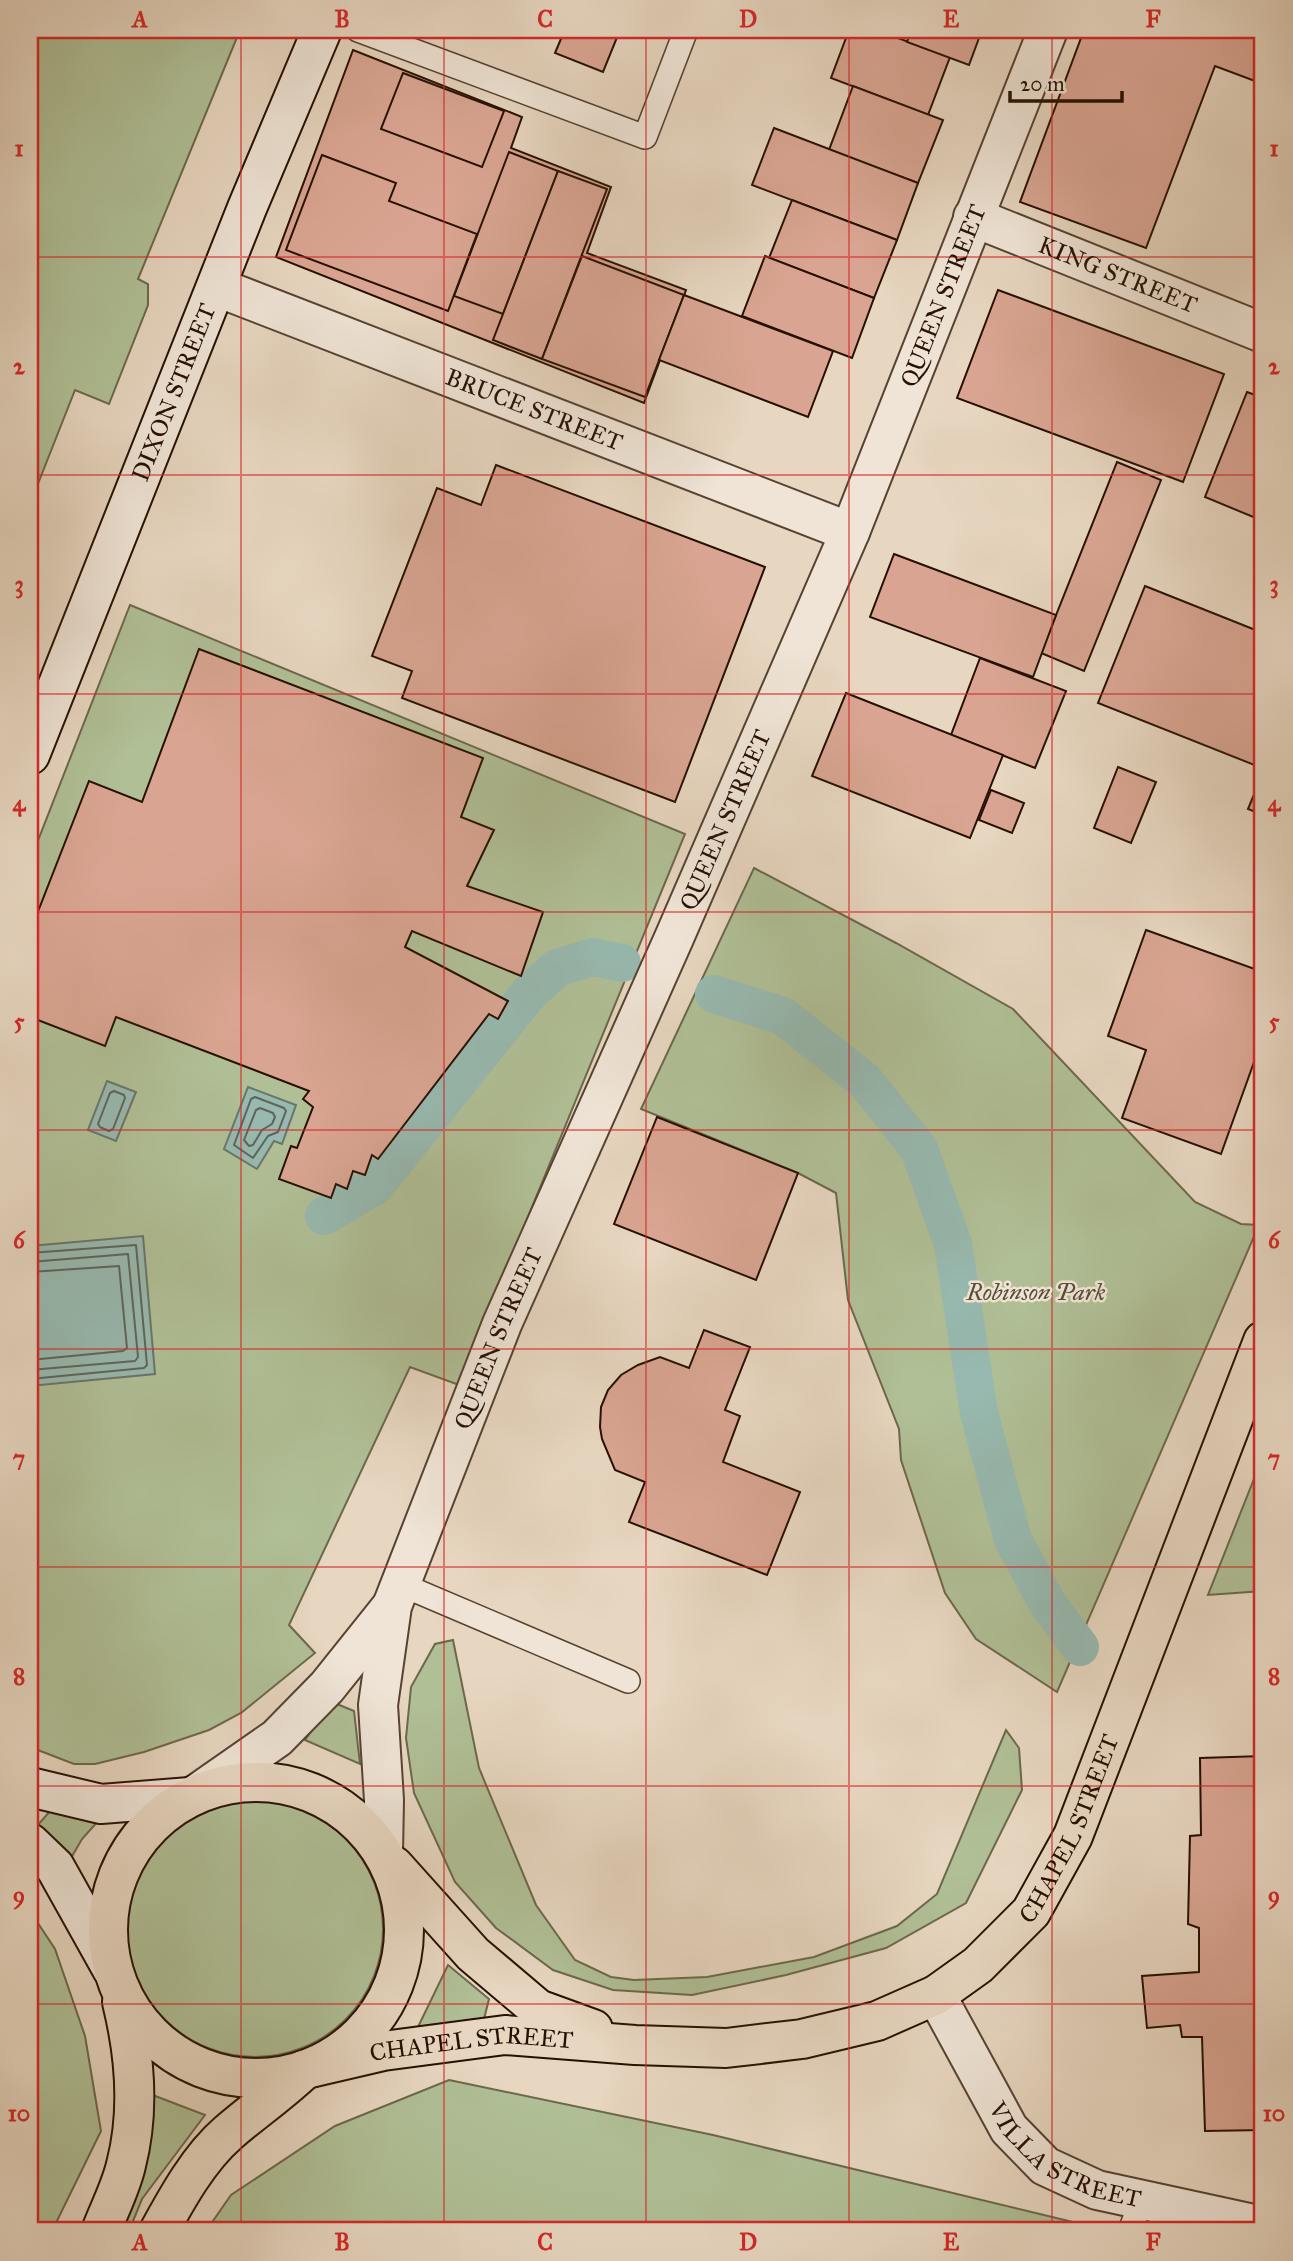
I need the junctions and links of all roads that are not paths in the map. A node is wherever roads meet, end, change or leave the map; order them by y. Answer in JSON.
{"nodes":[{"id":1,"x":322,"y":30,"type":"edge"},
{"id":2,"x":358,"y":30,"type":"edge"},
{"id":3,"x":686,"y":30,"type":"edge"},
{"id":4,"x":1048,"y":30,"type":"edge"},
{"id":5,"x":973,"y":217,"type":"junction"},
{"id":6,"x":217,"y":287,"type":"junction"},
{"id":7,"x":1263,"y":333,"type":"edge"},
{"id":8,"x":850,"y":532,"type":"junction"},
{"id":9,"x":30,"y":755,"type":"edge"},
{"id":10,"x":1263,"y":1340,"type":"edge"},
{"id":11,"x":396,"y":1595,"type":"junction"},
{"id":12,"x":628,"y":1681,"type":"dead end"},
{"id":13,"x":30,"y":1787,"type":"edge"},
{"id":14,"x":194,"y":1795,"type":"junction"},
{"id":15,"x":30,"y":1843,"type":"edge"},
{"id":16,"x":384,"y":1855,"type":"junction"},
{"id":17,"x":113,"y":1971,"type":"junction"},
{"id":18,"x":936,"y":1995,"type":"junction"},
{"id":19,"x":635,"y":2045,"type":"junction"},
{"id":20,"x":307,"y":2069,"type":"junction"},
{"id":21,"x":1136,"y":2215,"type":"edge"},
{"id":22,"x":1263,"y":2226,"type":"edge"},
{"id":23,"x":101,"y":2231,"type":"edge"},
{"id":24,"x":159,"y":2231,"type":"edge"}],
"edges":[{"from":1,"to":6,"type":"street","name":"DIXON STREET"},
{"from":2,"to":3,"type":"lane"},
{"from":4,"to":5,"type":"street","name":"QUEEN STREET"},
{"from":5,"to":7,"type":"street","name":"KING STREET"},
{"from":5,"to":8,"type":"street","name":"QUEEN STREET"},
{"from":6,"to":8,"type":"street","name":"BRUCE STREET"},
{"from":6,"to":9,"type":"street","name":"DIXON STREET"},
{"from":8,"to":11,"type":"street","name":"QUEEN STREET"},
{"from":10,"to":18,"type":"highway","name":"CHAPEL STREET"},
{"from":11,"to":12,"type":"lane"},
{"from":11,"to":14,"type":"street","name":"QUEEN STREET"},
{"from":11,"to":16,"type":"street","name":"QUEEN STREET"},
{"from":13,"to":14,"type":"street"},
{"from":14,"to":16,"type":"highway","name":"CHAPEL STREET"},
{"from":14,"to":17,"type":"highway"},
{"from":15,"to":17,"type":"street"},
{"from":16,"to":19,"type":"highway","name":"CHAPEL STREET"},
{"from":16,"to":20,"type":"highway"},
{"from":17,"to":20,"type":"highway","name":"CHAPEL STREET"},
{"from":17,"to":23,"type":"highway"},
{"from":18,"to":19,"type":"highway","name":"CHAPEL STREET"},
{"from":18,"to":21,"type":"street","name":"VILLA STREET"},
{"from":19,"to":20,"type":"highway","name":"CHAPEL STREET"},
{"from":20,"to":24,"type":"highway"},
{"from":21,"to":22,"type":"street","name":"VILLA STREET"}]}
